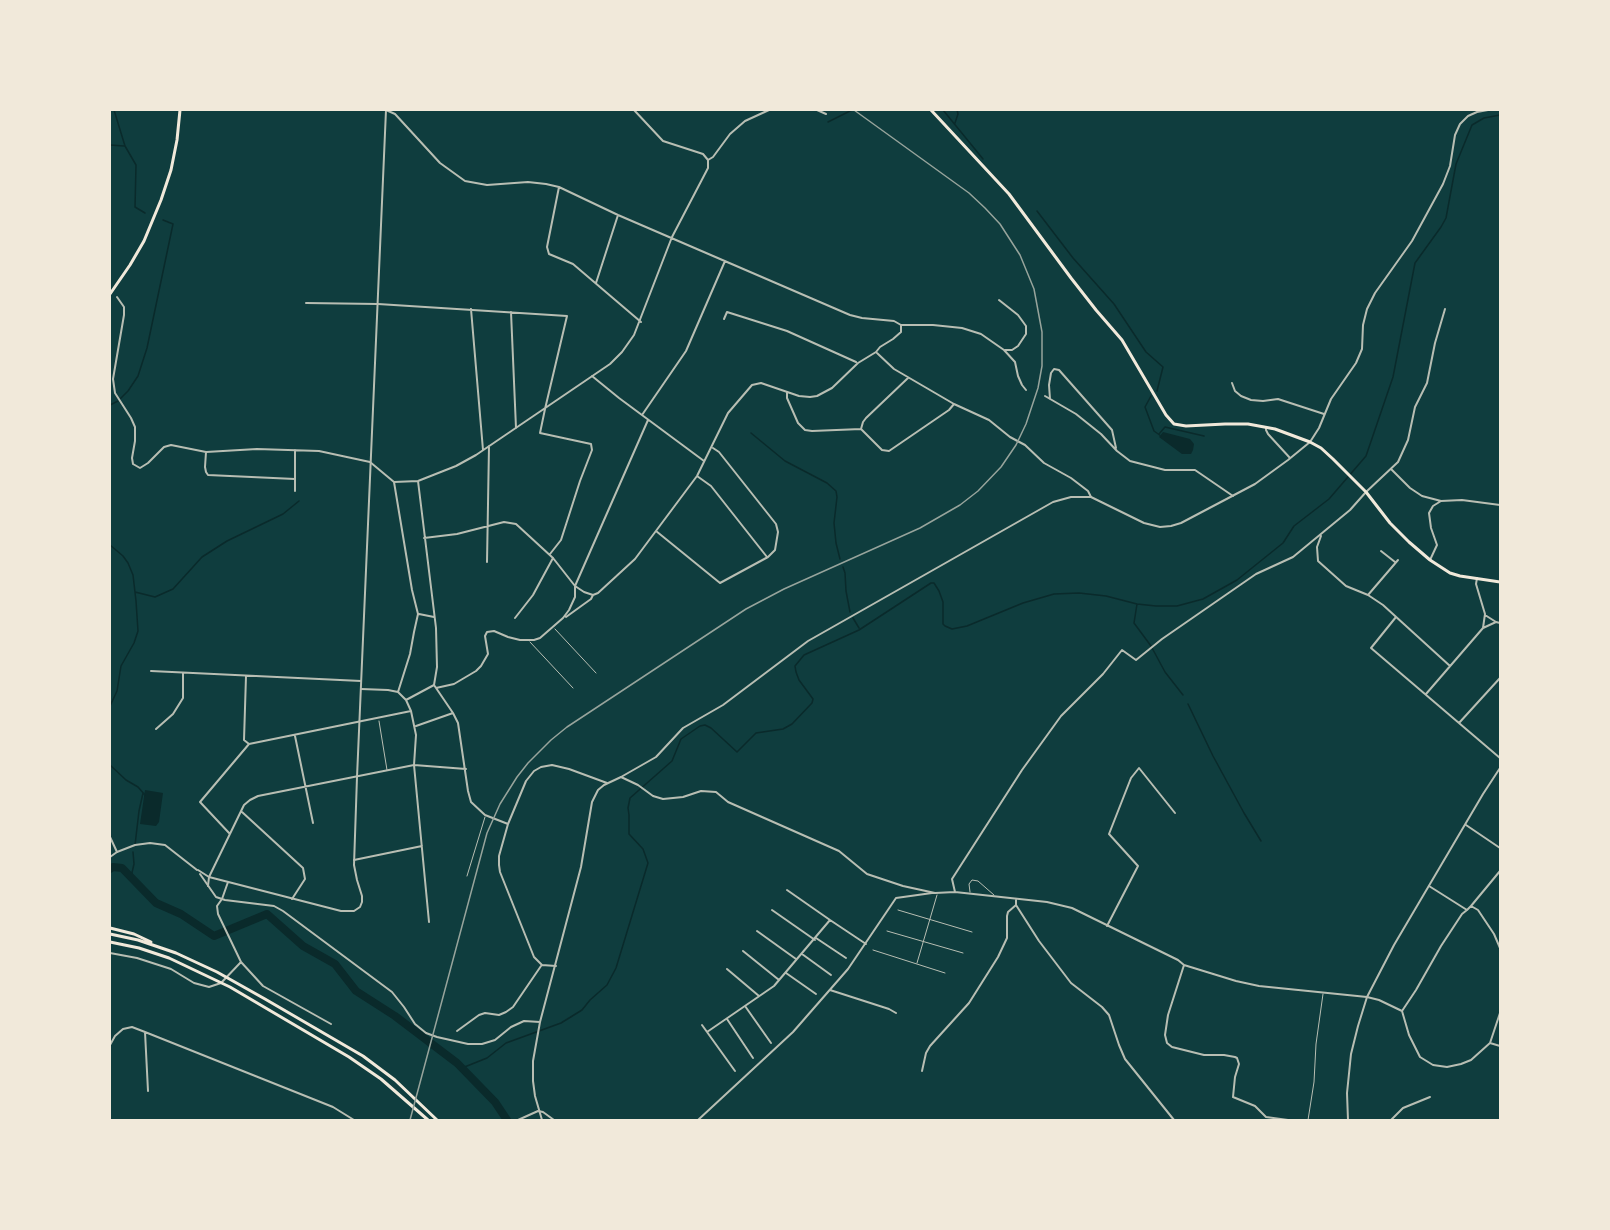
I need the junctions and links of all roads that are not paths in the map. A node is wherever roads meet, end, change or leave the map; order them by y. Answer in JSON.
{"nodes":[{"id":1,"x":180,"y":110,"type":"edge"},
{"id":2,"x":386,"y":110,"type":"edge"},
{"id":3,"x":634,"y":110,"type":"edge"},
{"id":4,"x":769,"y":110,"type":"edge"},
{"id":5,"x":817,"y":110,"type":"edge"},
{"id":6,"x":931,"y":110,"type":"edge"},
{"id":7,"x":1488,"y":110,"type":"edge"},
{"id":8,"x":826,"y":114,"type":"dead end"},
{"id":9,"x":708,"y":160,"type":"junction"},
{"id":10,"x":559,"y":187,"type":"junction"},
{"id":11,"x":618,"y":215,"type":"junction"},
{"id":12,"x":672,"y":237,"type":"junction"},
{"id":13,"x":725,"y":261,"type":"junction"},
{"id":14,"x":596,"y":283,"type":"junction"},
{"id":15,"x":110,"y":294,"type":"edge"},
{"id":16,"x":117,"y":297,"type":"dead end"},
{"id":17,"x":999,"y":300,"type":"dead end"},
{"id":18,"x":306,"y":303,"type":"dead end"},
{"id":19,"x":378,"y":304,"type":"junction"},
{"id":20,"x":471,"y":309,"type":"junction"},
{"id":21,"x":1445,"y":309,"type":"dead end"},
{"id":22,"x":511,"y":312,"type":"junction"},
{"id":23,"x":724,"y":319,"type":"dead end"},
{"id":24,"x":641,"y":322,"type":"junction"},
{"id":25,"x":901,"y":325,"type":"junction"},
{"id":26,"x":1005,"y":350,"type":"junction"},
{"id":27,"x":876,"y":352,"type":"junction"},
{"id":28,"x":858,"y":363,"type":"junction"},
{"id":29,"x":592,"y":376,"type":"junction"},
{"id":30,"x":908,"y":378,"type":"junction"},
{"id":31,"x":1233,"y":383,"type":"dead end"},
{"id":32,"x":1026,"y":390,"type":"dead end"},
{"id":33,"x":787,"y":393,"type":"junction"},
{"id":34,"x":1045,"y":396,"type":"dead end"},
{"id":35,"x":1050,"y":399,"type":"junction"},
{"id":36,"x":954,"y":404,"type":"junction"},
{"id":37,"x":545,"y":409,"type":"junction"},
{"id":38,"x":1324,"y":414,"type":"junction"},
{"id":39,"x":642,"y":415,"type":"junction"},
{"id":40,"x":648,"y":420,"type":"junction"},
{"id":41,"x":1266,"y":427,"type":"junction"},
{"id":42,"x":516,"y":428,"type":"junction"},
{"id":43,"x":861,"y":429,"type":"junction"},
{"id":44,"x":1310,"y":442,"type":"junction"},
{"id":45,"x":489,"y":446,"type":"junction"},
{"id":46,"x":711,"y":448,"type":"junction"},
{"id":47,"x":295,"y":450,"type":"junction"},
{"id":48,"x":483,"y":450,"type":"junction"},
{"id":49,"x":1117,"y":451,"type":"junction"},
{"id":50,"x":206,"y":452,"type":"junction"},
{"id":51,"x":1290,"y":458,"type":"junction"},
{"id":52,"x":704,"y":461,"type":"junction"},
{"id":53,"x":370,"y":462,"type":"junction"},
{"id":54,"x":1391,"y":468,"type":"junction"},
{"id":55,"x":697,"y":476,"type":"junction"},
{"id":56,"x":295,"y":479,"type":"junction"},
{"id":57,"x":418,"y":481,"type":"junction"},
{"id":58,"x":394,"y":482,"type":"junction"},
{"id":59,"x":295,"y":491,"type":"dead end"},
{"id":60,"x":1366,"y":492,"type":"junction"},
{"id":61,"x":1233,"y":496,"type":"junction"},
{"id":62,"x":1090,"y":497,"type":"junction"},
{"id":63,"x":1441,"y":501,"type":"junction"},
{"id":64,"x":1500,"y":505,"type":"edge"},
{"id":65,"x":488,"y":526,"type":"junction"},
{"id":66,"x":656,"y":531,"type":"junction"},
{"id":67,"x":1322,"y":533,"type":"junction"},
{"id":68,"x":424,"y":538,"type":"junction"},
{"id":69,"x":1381,"y":551,"type":"dead end"},
{"id":70,"x":550,"y":554,"type":"junction"},
{"id":71,"x":768,"y":557,"type":"junction"},
{"id":72,"x":553,"y":558,"type":"junction"},
{"id":73,"x":1430,"y":560,"type":"junction"},
{"id":74,"x":487,"y":562,"type":"dead end"},
{"id":75,"x":1478,"y":578,"type":"junction"},
{"id":76,"x":1500,"y":582,"type":"edge"},
{"id":77,"x":575,"y":586,"type":"junction"},
{"id":78,"x":593,"y":595,"type":"junction"},
{"id":79,"x":1368,"y":595,"type":"junction"},
{"id":80,"x":418,"y":614,"type":"junction"},
{"id":81,"x":1485,"y":614,"type":"junction"},
{"id":82,"x":434,"y":617,"type":"junction"},
{"id":83,"x":1396,"y":617,"type":"junction"},
{"id":84,"x":515,"y":618,"type":"dead end"},
{"id":85,"x":563,"y":618,"type":"junction"},
{"id":86,"x":1496,"y":622,"type":"junction"},
{"id":87,"x":1500,"y":623,"type":"edge"},
{"id":88,"x":554,"y":628,"type":"junction"},
{"id":89,"x":1483,"y":628,"type":"junction"},
{"id":90,"x":529,"y":640,"type":"junction"},
{"id":91,"x":1450,"y":666,"type":"junction"},
{"id":92,"x":151,"y":671,"type":"dead end"},
{"id":93,"x":183,"y":673,"type":"junction"},
{"id":94,"x":596,"y":673,"type":"dead end"},
{"id":95,"x":246,"y":676,"type":"junction"},
{"id":96,"x":1500,"y":678,"type":"edge"},
{"id":97,"x":361,"y":681,"type":"junction"},
{"id":98,"x":434,"y":685,"type":"junction"},
{"id":99,"x":436,"y":688,"type":"junction"},
{"id":100,"x":573,"y":688,"type":"dead end"},
{"id":101,"x":361,"y":689,"type":"junction"},
{"id":102,"x":398,"y":692,"type":"junction"},
{"id":103,"x":1426,"y":694,"type":"junction"},
{"id":104,"x":406,"y":700,"type":"junction"},
{"id":105,"x":411,"y":711,"type":"junction"},
{"id":106,"x":453,"y":712,"type":"junction"},
{"id":107,"x":378,"y":719,"type":"junction"},
{"id":108,"x":359,"y":722,"type":"junction"},
{"id":109,"x":1459,"y":723,"type":"junction"},
{"id":110,"x":415,"y":726,"type":"junction"},
{"id":111,"x":156,"y":729,"type":"dead end"},
{"id":112,"x":295,"y":736,"type":"junction"},
{"id":113,"x":249,"y":744,"type":"junction"},
{"id":114,"x":1500,"y":758,"type":"edge"},
{"id":115,"x":414,"y":765,"type":"junction"},
{"id":116,"x":1500,"y":768,"type":"edge"},
{"id":117,"x":466,"y":769,"type":"junction"},
{"id":118,"x":387,"y":771,"type":"junction"},
{"id":119,"x":357,"y":777,"type":"junction"},
{"id":120,"x":621,"y":777,"type":"junction"},
{"id":121,"x":607,"y":783,"type":"junction"},
{"id":122,"x":306,"y":787,"type":"junction"},
{"id":123,"x":241,"y":812,"type":"junction"},
{"id":124,"x":1175,"y":813,"type":"dead end"},
{"id":125,"x":486,"y":815,"type":"junction"},
{"id":126,"x":313,"y":823,"type":"dead end"},
{"id":127,"x":508,"y":824,"type":"junction"},
{"id":128,"x":1466,"y":825,"type":"junction"},
{"id":129,"x":230,"y":834,"type":"junction"},
{"id":130,"x":110,"y":837,"type":"edge"},
{"id":131,"x":422,"y":846,"type":"junction"},
{"id":132,"x":1500,"y":848,"type":"edge"},
{"id":133,"x":117,"y":852,"type":"junction"},
{"id":134,"x":110,"y":857,"type":"edge"},
{"id":135,"x":354,"y":860,"type":"junction"},
{"id":136,"x":198,"y":870,"type":"junction"},
{"id":137,"x":1500,"y":871,"type":"edge"},
{"id":138,"x":467,"y":876,"type":"dead end"},
{"id":139,"x":209,"y":877,"type":"junction"},
{"id":140,"x":228,"y":882,"type":"junction"},
{"id":141,"x":208,"y":886,"type":"junction"},
{"id":142,"x":1429,"y":886,"type":"junction"},
{"id":143,"x":787,"y":890,"type":"dead end"},
{"id":144,"x":955,"y":892,"type":"junction"},
{"id":145,"x":936,"y":893,"type":"junction"},
{"id":146,"x":970,"y":894,"type":"junction"},
{"id":147,"x":995,"y":896,"type":"junction"},
{"id":148,"x":222,"y":899,"type":"junction"},
{"id":149,"x":292,"y":899,"type":"junction"},
{"id":150,"x":1016,"y":900,"type":"junction"},
{"id":151,"x":1016,"y":905,"type":"junction"},
{"id":152,"x":1472,"y":906,"type":"junction"},
{"id":153,"x":772,"y":910,"type":"dead end"},
{"id":154,"x":898,"y":910,"type":"dead end"},
{"id":155,"x":1467,"y":910,"type":"junction"},
{"id":156,"x":830,"y":920,"type":"junction"},
{"id":157,"x":930,"y":920,"type":"junction"},
{"id":158,"x":429,"y":922,"type":"dead end"},
{"id":159,"x":1107,"y":926,"type":"junction"},
{"id":160,"x":110,"y":928,"type":"edge"},
{"id":161,"x":757,"y":931,"type":"dead end"},
{"id":162,"x":887,"y":931,"type":"dead end"},
{"id":163,"x":972,"y":932,"type":"dead end"},
{"id":164,"x":110,"y":934,"type":"edge"},
{"id":165,"x":815,"y":939,"type":"junction"},
{"id":166,"x":923,"y":941,"type":"junction"},
{"id":167,"x":110,"y":942,"type":"edge"},
{"id":168,"x":866,"y":944,"type":"junction"},
{"id":169,"x":160,"y":947,"type":"junction"},
{"id":170,"x":1500,"y":948,"type":"edge"},
{"id":171,"x":873,"y":950,"type":"dead end"},
{"id":172,"x":743,"y":951,"type":"dead end"},
{"id":173,"x":110,"y":953,"type":"edge"},
{"id":174,"x":963,"y":953,"type":"dead end"},
{"id":175,"x":801,"y":954,"type":"junction"},
{"id":176,"x":846,"y":958,"type":"dead end"},
{"id":177,"x":796,"y":959,"type":"junction"},
{"id":178,"x":241,"y":962,"type":"junction"},
{"id":179,"x":916,"y":964,"type":"junction"},
{"id":180,"x":542,"y":965,"type":"junction"},
{"id":181,"x":1184,"y":965,"type":"junction"},
{"id":182,"x":556,"y":966,"type":"junction"},
{"id":183,"x":727,"y":969,"type":"dead end"},
{"id":184,"x":786,"y":973,"type":"junction"},
{"id":185,"x":945,"y":973,"type":"dead end"},
{"id":186,"x":831,"y":975,"type":"dead end"},
{"id":187,"x":779,"y":980,"type":"junction"},
{"id":188,"x":830,"y":990,"type":"junction"},
{"id":189,"x":1323,"y":993,"type":"junction"},
{"id":190,"x":816,"y":994,"type":"dead end"},
{"id":191,"x":759,"y":996,"type":"junction"},
{"id":192,"x":1367,"y":997,"type":"junction"},
{"id":193,"x":745,"y":1006,"type":"junction"},
{"id":194,"x":1402,"y":1011,"type":"junction"},
{"id":195,"x":896,"y":1013,"type":"dead end"},
{"id":196,"x":1500,"y":1013,"type":"edge"},
{"id":197,"x":727,"y":1019,"type":"junction"},
{"id":198,"x":540,"y":1022,"type":"junction"},
{"id":199,"x":331,"y":1024,"type":"dead end"},
{"id":200,"x":702,"y":1025,"type":"dead end"},
{"id":201,"x":456,"y":1031,"type":"dead end"},
{"id":202,"x":145,"y":1032,"type":"junction"},
{"id":203,"x":706,"y":1032,"type":"junction"},
{"id":204,"x":771,"y":1043,"type":"dead end"},
{"id":205,"x":1490,"y":1043,"type":"junction"},
{"id":206,"x":110,"y":1045,"type":"edge"},
{"id":207,"x":1500,"y":1046,"type":"edge"},
{"id":208,"x":753,"y":1058,"type":"dead end"},
{"id":209,"x":735,"y":1071,"type":"dead end"},
{"id":210,"x":922,"y":1071,"type":"dead end"},
{"id":211,"x":148,"y":1091,"type":"dead end"},
{"id":212,"x":1430,"y":1097,"type":"dead end"},
{"id":213,"x":538,"y":1111,"type":"junction"},
{"id":214,"x":354,"y":1120,"type":"edge"},
{"id":215,"x":428,"y":1120,"type":"edge"},
{"id":216,"x":437,"y":1120,"type":"edge"},
{"id":217,"x":518,"y":1120,"type":"edge"},
{"id":218,"x":542,"y":1120,"type":"edge"},
{"id":219,"x":554,"y":1120,"type":"edge"},
{"id":220,"x":698,"y":1120,"type":"edge"},
{"id":221,"x":1174,"y":1120,"type":"edge"},
{"id":222,"x":1288,"y":1120,"type":"edge"},
{"id":223,"x":1308,"y":1120,"type":"edge"},
{"id":224,"x":1348,"y":1120,"type":"edge"},
{"id":225,"x":1391,"y":1120,"type":"edge"}],
"edges":[{"from":1,"to":15,"type":"main road"},
{"from":2,"to":10,"type":"street"},
{"from":2,"to":19,"type":"street"},
{"from":3,"to":9,"type":"street"},
{"from":4,"to":9,"type":"street"},
{"from":5,"to":8,"type":"street"},
{"from":6,"to":41,"type":"main road"},
{"from":7,"to":38,"type":"street"},
{"from":9,"to":12,"type":"street"},
{"from":10,"to":11,"type":"street"},
{"from":10,"to":14,"type":"street"},
{"from":11,"to":12,"type":"street"},
{"from":11,"to":14,"type":"street"},
{"from":12,"to":13,"type":"street"},
{"from":12,"to":24,"type":"street"},
{"from":13,"to":25,"type":"street"},
{"from":13,"to":39,"type":"street"},
{"from":14,"to":24,"type":"street"},
{"from":16,"to":50,"type":"street"},
{"from":17,"to":26,"type":"street"},
{"from":18,"to":19,"type":"street"},
{"from":19,"to":20,"type":"street"},
{"from":19,"to":53,"type":"street"},
{"from":20,"to":22,"type":"street"},
{"from":20,"to":48,"type":"street"},
{"from":21,"to":54,"type":"street"},
{"from":22,"to":37,"type":"street"},
{"from":22,"to":42,"type":"street"},
{"from":23,"to":28,"type":"street"},
{"from":24,"to":29,"type":"street"},
{"from":25,"to":26,"type":"street"},
{"from":25,"to":27,"type":"street"},
{"from":26,"to":32,"type":"street"},
{"from":27,"to":28,"type":"street"},
{"from":27,"to":30,"type":"street"},
{"from":28,"to":33,"type":"street"},
{"from":29,"to":37,"type":"street"},
{"from":29,"to":39,"type":"street"},
{"from":30,"to":36,"type":"street"},
{"from":30,"to":43,"type":"street"},
{"from":31,"to":38,"type":"street"},
{"from":33,"to":43,"type":"street"},
{"from":33,"to":46,"type":"street"},
{"from":34,"to":35,"type":"street"},
{"from":35,"to":49,"type":"street"},
{"from":35,"to":49,"type":"street"},
{"from":36,"to":43,"type":"street"},
{"from":36,"to":62,"type":"street"},
{"from":37,"to":42,"type":"street"},
{"from":37,"to":70,"type":"street"},
{"from":38,"to":44,"type":"street"},
{"from":39,"to":40,"type":"street"},
{"from":40,"to":52,"type":"street"},
{"from":40,"to":77,"type":"street"},
{"from":41,"to":44,"type":"main road"},
{"from":41,"to":51,"type":"street"},
{"from":42,"to":45,"type":"street"},
{"from":44,"to":51,"type":"street"},
{"from":44,"to":60,"type":"main road"},
{"from":45,"to":48,"type":"street"},
{"from":45,"to":65,"type":"street"},
{"from":46,"to":52,"type":"street"},
{"from":46,"to":71,"type":"street"},
{"from":47,"to":50,"type":"street"},
{"from":47,"to":53,"type":"street"},
{"from":47,"to":56,"type":"street"},
{"from":48,"to":57,"type":"street"},
{"from":49,"to":61,"type":"street"},
{"from":50,"to":56,"type":"street"},
{"from":51,"to":61,"type":"street"},
{"from":52,"to":55,"type":"street"},
{"from":53,"to":58,"type":"street"},
{"from":53,"to":97,"type":"street"},
{"from":54,"to":60,"type":"street"},
{"from":54,"to":63,"type":"street"},
{"from":55,"to":66,"type":"street"},
{"from":55,"to":71,"type":"street"},
{"from":56,"to":59,"type":"street"},
{"from":57,"to":58,"type":"street"},
{"from":57,"to":68,"type":"street"},
{"from":58,"to":80,"type":"street"},
{"from":60,"to":67,"type":"street"},
{"from":60,"to":73,"type":"main road"},
{"from":61,"to":62,"type":"street"},
{"from":62,"to":120,"type":"street"},
{"from":63,"to":64,"type":"street"},
{"from":63,"to":73,"type":"street"},
{"from":65,"to":68,"type":"street"},
{"from":65,"to":70,"type":"street"},
{"from":65,"to":74,"type":"street"},
{"from":66,"to":71,"type":"street"},
{"from":66,"to":78,"type":"street"},
{"from":67,"to":79,"type":"street"},
{"from":67,"to":144,"type":"street"},
{"from":68,"to":82,"type":"street"},
{"from":69,"to":79,"type":"street"},
{"from":70,"to":72,"type":"street"},
{"from":72,"to":77,"type":"street"},
{"from":72,"to":84,"type":"street"},
{"from":73,"to":75,"type":"main road"},
{"from":75,"to":76,"type":"main road"},
{"from":75,"to":81,"type":"street"},
{"from":77,"to":78,"type":"street"},
{"from":77,"to":85,"type":"street"},
{"from":78,"to":85,"type":"street"},
{"from":79,"to":83,"type":"street"},
{"from":80,"to":82,"type":"street"},
{"from":80,"to":102,"type":"street"},
{"from":81,"to":86,"type":"street"},
{"from":81,"to":89,"type":"street"},
{"from":82,"to":98,"type":"street"},
{"from":83,"to":91,"type":"street"},
{"from":83,"to":103,"type":"street"},
{"from":85,"to":88,"type":"street"},
{"from":86,"to":87,"type":"street"},
{"from":86,"to":89,"type":"street"},
{"from":88,"to":90,"type":"street"},
{"from":88,"to":94,"type":"lane"},
{"from":89,"to":91,"type":"street"},
{"from":90,"to":99,"type":"street"},
{"from":90,"to":100,"type":"lane"},
{"from":91,"to":103,"type":"street"},
{"from":92,"to":93,"type":"street"},
{"from":93,"to":95,"type":"street"},
{"from":93,"to":111,"type":"street"},
{"from":95,"to":97,"type":"street"},
{"from":95,"to":113,"type":"street"},
{"from":96,"to":109,"type":"street"},
{"from":97,"to":101,"type":"street"},
{"from":98,"to":99,"type":"street"},
{"from":98,"to":104,"type":"street"},
{"from":99,"to":106,"type":"street"},
{"from":101,"to":102,"type":"street"},
{"from":101,"to":108,"type":"street"},
{"from":102,"to":104,"type":"street"},
{"from":103,"to":109,"type":"street"},
{"from":104,"to":105,"type":"street"},
{"from":105,"to":107,"type":"street"},
{"from":105,"to":110,"type":"street"},
{"from":106,"to":110,"type":"street"},
{"from":106,"to":117,"type":"street"},
{"from":107,"to":108,"type":"street"},
{"from":107,"to":118,"type":"lane"},
{"from":108,"to":112,"type":"street"},
{"from":108,"to":119,"type":"street"},
{"from":109,"to":114,"type":"street"},
{"from":110,"to":115,"type":"street"},
{"from":112,"to":113,"type":"street"},
{"from":112,"to":122,"type":"street"},
{"from":113,"to":129,"type":"street"},
{"from":115,"to":117,"type":"street"},
{"from":115,"to":118,"type":"street"},
{"from":115,"to":131,"type":"street"},
{"from":116,"to":128,"type":"street"},
{"from":117,"to":125,"type":"street"},
{"from":118,"to":119,"type":"street"},
{"from":119,"to":122,"type":"street"},
{"from":119,"to":135,"type":"street"},
{"from":120,"to":121,"type":"street"},
{"from":120,"to":145,"type":"street"},
{"from":121,"to":127,"type":"street"},
{"from":121,"to":182,"type":"street"},
{"from":122,"to":123,"type":"street"},
{"from":122,"to":126,"type":"street"},
{"from":123,"to":129,"type":"street"},
{"from":123,"to":149,"type":"street"},
{"from":124,"to":159,"type":"street"},
{"from":125,"to":127,"type":"street"},
{"from":125,"to":138,"type":"lane"},
{"from":127,"to":180,"type":"street"},
{"from":128,"to":132,"type":"street"},
{"from":128,"to":142,"type":"street"},
{"from":129,"to":139,"type":"street"},
{"from":130,"to":133,"type":"street"},
{"from":131,"to":135,"type":"street"},
{"from":131,"to":158,"type":"street"},
{"from":133,"to":134,"type":"street"},
{"from":133,"to":136,"type":"street"},
{"from":135,"to":149,"type":"street"},
{"from":136,"to":139,"type":"street"},
{"from":136,"to":141,"type":"street"},
{"from":137,"to":152,"type":"street"},
{"from":139,"to":140,"type":"street"},
{"from":139,"to":141,"type":"street"},
{"from":140,"to":148,"type":"street"},
{"from":140,"to":149,"type":"street"},
{"from":141,"to":148,"type":"street"},
{"from":142,"to":155,"type":"street"},
{"from":142,"to":192,"type":"street"},
{"from":143,"to":156,"type":"street"},
{"from":144,"to":145,"type":"street"},
{"from":144,"to":146,"type":"street"},
{"from":145,"to":157,"type":"lane"},
{"from":145,"to":168,"type":"street"},
{"from":146,"to":147,"type":"street"},
{"from":146,"to":147,"type":"lane"},
{"from":147,"to":150,"type":"street"},
{"from":148,"to":178,"type":"street"},
{"from":148,"to":198,"type":"street"},
{"from":150,"to":151,"type":"street"},
{"from":150,"to":159,"type":"street"},
{"from":151,"to":210,"type":"street"},
{"from":151,"to":221,"type":"street"},
{"from":152,"to":155,"type":"street"},
{"from":152,"to":170,"type":"street"},
{"from":153,"to":165,"type":"street"},
{"from":154,"to":157,"type":"lane"},
{"from":155,"to":194,"type":"street"},
{"from":156,"to":165,"type":"street"},
{"from":156,"to":168,"type":"street"},
{"from":157,"to":163,"type":"lane"},
{"from":157,"to":166,"type":"lane"},
{"from":159,"to":181,"type":"street"},
{"from":160,"to":169,"type":"main road"},
{"from":161,"to":177,"type":"street"},
{"from":162,"to":166,"type":"lane"},
{"from":164,"to":169,"type":"main road"},
{"from":165,"to":175,"type":"street"},
{"from":165,"to":176,"type":"street"},
{"from":166,"to":174,"type":"lane"},
{"from":166,"to":179,"type":"lane"},
{"from":167,"to":215,"type":"main road"},
{"from":168,"to":188,"type":"street"},
{"from":169,"to":216,"type":"main road"},
{"from":171,"to":179,"type":"lane"},
{"from":172,"to":187,"type":"street"},
{"from":173,"to":178,"type":"street"},
{"from":175,"to":177,"type":"street"},
{"from":175,"to":186,"type":"street"},
{"from":177,"to":184,"type":"street"},
{"from":178,"to":199,"type":"street"},
{"from":179,"to":185,"type":"lane"},
{"from":180,"to":182,"type":"street"},
{"from":180,"to":201,"type":"street"},
{"from":181,"to":189,"type":"street"},
{"from":181,"to":222,"type":"street"},
{"from":182,"to":198,"type":"street"},
{"from":183,"to":191,"type":"street"},
{"from":184,"to":187,"type":"street"},
{"from":184,"to":190,"type":"street"},
{"from":187,"to":191,"type":"street"},
{"from":188,"to":195,"type":"street"},
{"from":188,"to":220,"type":"street"},
{"from":189,"to":192,"type":"street"},
{"from":189,"to":223,"type":"lane"},
{"from":191,"to":193,"type":"street"},
{"from":192,"to":194,"type":"street"},
{"from":192,"to":224,"type":"street"},
{"from":193,"to":197,"type":"street"},
{"from":193,"to":204,"type":"street"},
{"from":194,"to":205,"type":"street"},
{"from":196,"to":205,"type":"street"},
{"from":197,"to":203,"type":"street"},
{"from":197,"to":208,"type":"street"},
{"from":198,"to":213,"type":"street"},
{"from":200,"to":203,"type":"street"},
{"from":202,"to":206,"type":"street"},
{"from":202,"to":211,"type":"street"},
{"from":202,"to":214,"type":"street"},
{"from":203,"to":209,"type":"street"},
{"from":205,"to":207,"type":"street"},
{"from":212,"to":225,"type":"street"},
{"from":213,"to":217,"type":"street"},
{"from":213,"to":218,"type":"street"},
{"from":213,"to":219,"type":"street"}]}
